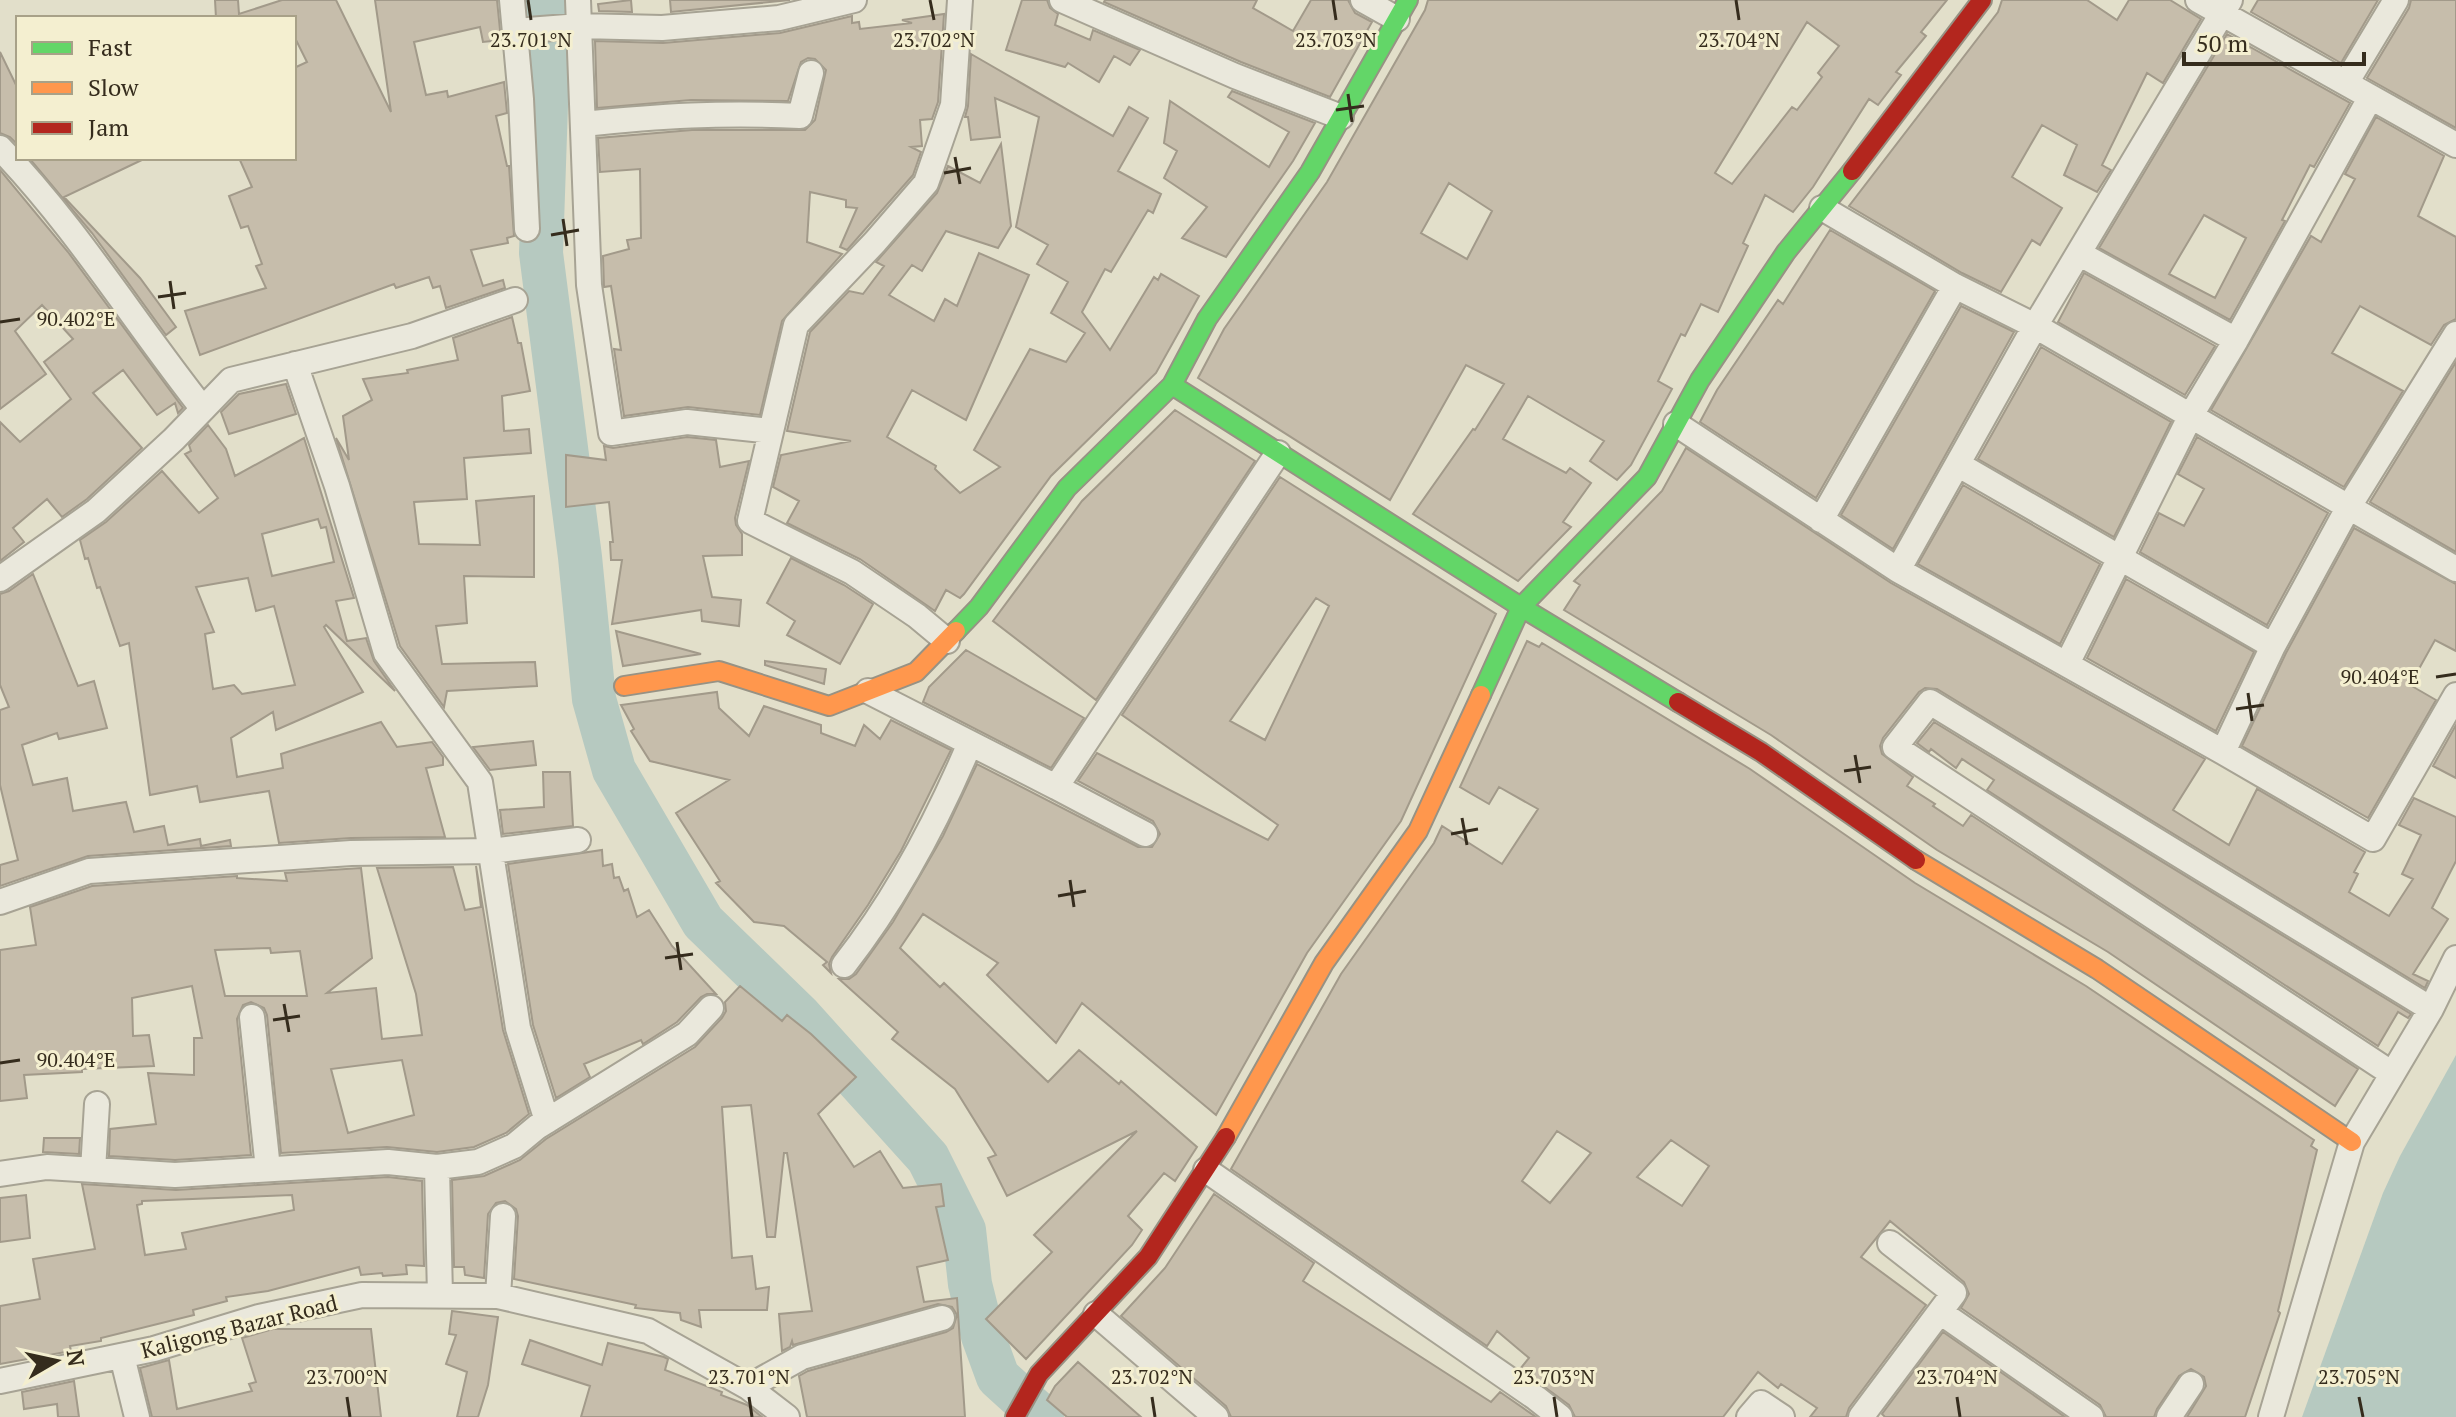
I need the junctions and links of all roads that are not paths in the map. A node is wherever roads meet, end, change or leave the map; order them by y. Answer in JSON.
{"nodes":[{"id":1,"x":512,"y":0,"type":"edge"},
{"id":2,"x":578,"y":0,"type":"edge"},
{"id":3,"x":854,"y":0,"type":"edge"},
{"id":4,"x":960,"y":0,"type":"edge"},
{"id":5,"x":1062,"y":0,"type":"edge"},
{"id":6,"x":1363,"y":0,"type":"edge"},
{"id":7,"x":1982,"y":0,"type":"edge"},
{"id":8,"x":2198,"y":0,"type":"edge"},
{"id":9,"x":2396,"y":0,"type":"edge"},
{"id":10,"x":2226,"y":7,"type":"edge"},
{"id":11,"x":1403,"y":9,"type":"edge"},
{"id":12,"x":574,"y":26,"type":"junction"},
{"id":13,"x":521,"y":30,"type":"junction"},
{"id":14,"x":811,"y":73,"type":"dead end"},
{"id":15,"x":2346,"y":83,"type":"junction"},
{"id":16,"x":2370,"y":98,"type":"junction"},
{"id":17,"x":1341,"y":117,"type":"junction"},
{"id":18,"x":583,"y":124,"type":"junction"},
{"id":19,"x":2456,"y":145,"type":"edge"},
{"id":20,"x":0,"y":148,"type":"edge"},
{"id":21,"x":1822,"y":208,"type":"junction"},
{"id":22,"x":527,"y":229,"type":"dead end"},
{"id":23,"x":2080,"y":254,"type":"junction"},
{"id":24,"x":1955,"y":286,"type":"junction"},
{"id":25,"x":515,"y":300,"type":"dead end"},
{"id":26,"x":2035,"y":326,"type":"junction"},
{"id":27,"x":2456,"y":334,"type":"edge"},
{"id":28,"x":2236,"y":340,"type":"junction"},
{"id":29,"x":295,"y":364,"type":"junction"},
{"id":30,"x":1172,"y":385,"type":"junction"},
{"id":31,"x":203,"y":409,"type":"junction"},
{"id":32,"x":2191,"y":415,"type":"junction"},
{"id":33,"x":1676,"y":424,"type":"junction"},
{"id":34,"x":771,"y":431,"type":"junction"},
{"id":35,"x":1278,"y":453,"type":"junction"},
{"id":36,"x":1959,"y":465,"type":"junction"},
{"id":37,"x":2348,"y":508,"type":"junction"},
{"id":38,"x":1821,"y":520,"type":"junction"},
{"id":39,"x":2120,"y":559,"type":"junction"},
{"id":40,"x":2456,"y":569,"type":"edge"},
{"id":41,"x":1898,"y":570,"type":"junction"},
{"id":42,"x":0,"y":579,"type":"edge"},
{"id":43,"x":1521,"y":607,"type":"junction"},
{"id":44,"x":947,"y":641,"type":"junction"},
{"id":45,"x":2273,"y":646,"type":"junction"},
{"id":46,"x":2067,"y":664,"type":"junction"},
{"id":47,"x":624,"y":686,"type":"dead end"},
{"id":48,"x":868,"y":691,"type":"junction"},
{"id":49,"x":2456,"y":695,"type":"edge"},
{"id":50,"x":970,"y":743,"type":"junction"},
{"id":51,"x":2223,"y":752,"type":"junction"},
{"id":52,"x":1056,"y":787,"type":"junction"},
{"id":53,"x":1145,"y":834,"type":"dead end"},
{"id":54,"x":578,"y":840,"type":"dead end"},
{"id":55,"x":491,"y":851,"type":"junction"},
{"id":56,"x":0,"y":902,"type":"edge"},
{"id":57,"x":2456,"y":958,"type":"edge"},
{"id":58,"x":844,"y":965,"type":"dead end"},
{"id":59,"x":711,"y":1008,"type":"dead end"},
{"id":60,"x":2431,"y":1009,"type":"junction"},
{"id":61,"x":252,"y":1017,"type":"dead end"},
{"id":62,"x":2391,"y":1073,"type":"junction"},
{"id":63,"x":97,"y":1104,"type":"dead end"},
{"id":64,"x":547,"y":1121,"type":"junction"},
{"id":65,"x":2352,"y":1142,"type":"junction"},
{"id":66,"x":437,"y":1167,"type":"junction"},
{"id":67,"x":268,"y":1169,"type":"junction"},
{"id":68,"x":93,"y":1170,"type":"junction"},
{"id":69,"x":1206,"y":1170,"type":"junction"},
{"id":70,"x":0,"y":1174,"type":"edge"},
{"id":71,"x":503,"y":1216,"type":"dead end"},
{"id":72,"x":1890,"y":1243,"type":"dead end"},
{"id":73,"x":440,"y":1295,"type":"junction"},
{"id":74,"x":498,"y":1296,"type":"junction"},
{"id":75,"x":1940,"y":1312,"type":"junction"},
{"id":76,"x":1096,"y":1314,"type":"junction"},
{"id":77,"x":942,"y":1318,"type":"dead end"},
{"id":78,"x":122,"y":1356,"type":"junction"},
{"id":79,"x":0,"y":1381,"type":"edge"},
{"id":80,"x":2191,"y":1384,"type":"dead end"},
{"id":81,"x":748,"y":1387,"type":"junction"},
{"id":82,"x":137,"y":1417,"type":"edge"},
{"id":83,"x":787,"y":1417,"type":"edge"},
{"id":84,"x":1015,"y":1417,"type":"edge"},
{"id":85,"x":1216,"y":1417,"type":"edge"},
{"id":86,"x":1560,"y":1417,"type":"edge"},
{"id":87,"x":1749,"y":1417,"type":"edge"},
{"id":88,"x":1782,"y":1417,"type":"edge"},
{"id":89,"x":1861,"y":1417,"type":"edge"},
{"id":90,"x":2091,"y":1417,"type":"edge"},
{"id":91,"x":2169,"y":1417,"type":"edge"},
{"id":92,"x":2271,"y":1417,"type":"edge"}],
"edges":[{"from":1,"to":13,"type":"street"},
{"from":2,"to":12,"type":"street"},
{"from":3,"to":12,"type":"street"},
{"from":4,"to":34,"type":"street"},
{"from":5,"to":17,"type":"street"},
{"from":6,"to":11,"type":"street"},
{"from":7,"to":21,"type":"street"},
{"from":8,"to":10,"type":"street"},
{"from":9,"to":15,"type":"street"},
{"from":10,"to":15,"type":"street"},
{"from":10,"to":23,"type":"street"},
{"from":11,"to":17,"type":"street"},
{"from":12,"to":13,"type":"street"},
{"from":12,"to":18,"type":"street"},
{"from":13,"to":22,"type":"street"},
{"from":14,"to":18,"type":"street"},
{"from":15,"to":16,"type":"street"},
{"from":16,"to":19,"type":"street"},
{"from":16,"to":28,"type":"street"},
{"from":17,"to":30,"type":"street"},
{"from":18,"to":34,"type":"street"},
{"from":20,"to":31,"type":"street"},
{"from":21,"to":24,"type":"street"},
{"from":21,"to":33,"type":"street"},
{"from":23,"to":26,"type":"street"},
{"from":23,"to":28,"type":"street"},
{"from":24,"to":26,"type":"street"},
{"from":24,"to":38,"type":"street"},
{"from":25,"to":29,"type":"street"},
{"from":26,"to":32,"type":"street"},
{"from":26,"to":36,"type":"street"},
{"from":27,"to":37,"type":"street"},
{"from":28,"to":32,"type":"street"},
{"from":29,"to":31,"type":"street"},
{"from":29,"to":55,"type":"street"},
{"from":30,"to":35,"type":"street"},
{"from":30,"to":44,"type":"street"},
{"from":31,"to":42,"type":"street"},
{"from":32,"to":37,"type":"street"},
{"from":32,"to":39,"type":"street"},
{"from":33,"to":38,"type":"street"},
{"from":33,"to":43,"type":"street"},
{"from":34,"to":44,"type":"street"},
{"from":35,"to":43,"type":"street"},
{"from":35,"to":52,"type":"street"},
{"from":36,"to":39,"type":"street"},
{"from":36,"to":41,"type":"street"},
{"from":37,"to":40,"type":"street"},
{"from":37,"to":45,"type":"street"},
{"from":38,"to":41,"type":"street"},
{"from":39,"to":45,"type":"street"},
{"from":39,"to":46,"type":"street"},
{"from":41,"to":46,"type":"street"},
{"from":43,"to":65,"type":"street"},
{"from":43,"to":69,"type":"street"},
{"from":44,"to":48,"type":"street"},
{"from":45,"to":51,"type":"street"},
{"from":46,"to":51,"type":"street"},
{"from":47,"to":48,"type":"street"},
{"from":48,"to":50,"type":"street"},
{"from":49,"to":51,"type":"street"},
{"from":50,"to":52,"type":"street"},
{"from":50,"to":58,"type":"street"},
{"from":52,"to":53,"type":"street"},
{"from":54,"to":55,"type":"street"},
{"from":55,"to":56,"type":"street"},
{"from":55,"to":64,"type":"street"},
{"from":57,"to":60,"type":"street"},
{"from":59,"to":64,"type":"street"},
{"from":60,"to":62,"type":"street"},
{"from":60,"to":62,"type":"street"},
{"from":61,"to":67,"type":"street"},
{"from":62,"to":65,"type":"street"},
{"from":63,"to":68,"type":"street"},
{"from":64,"to":66,"type":"street"},
{"from":65,"to":92,"type":"street"},
{"from":66,"to":67,"type":"street"},
{"from":66,"to":73,"type":"street"},
{"from":67,"to":68,"type":"street"},
{"from":68,"to":70,"type":"street"},
{"from":69,"to":76,"type":"street"},
{"from":69,"to":86,"type":"street"},
{"from":71,"to":74,"type":"street"},
{"from":72,"to":75,"type":"street"},
{"from":73,"to":74,"type":"street","name":"Kaligong Bazar Road"},
{"from":73,"to":78,"type":"street","name":"Kaligong Bazar Road"},
{"from":74,"to":81,"type":"street","name":"Kaligong Bazar Road"},
{"from":75,"to":89,"type":"street"},
{"from":75,"to":90,"type":"street"},
{"from":76,"to":84,"type":"street"},
{"from":76,"to":85,"type":"street"},
{"from":77,"to":81,"type":"street"},
{"from":78,"to":79,"type":"street","name":"Kaligong Bazar Road"},
{"from":78,"to":82,"type":"street"},
{"from":80,"to":91,"type":"street"},
{"from":81,"to":83,"type":"street","name":"Kaligong Bazar Road"},
{"from":87,"to":88,"type":"street"}]}
